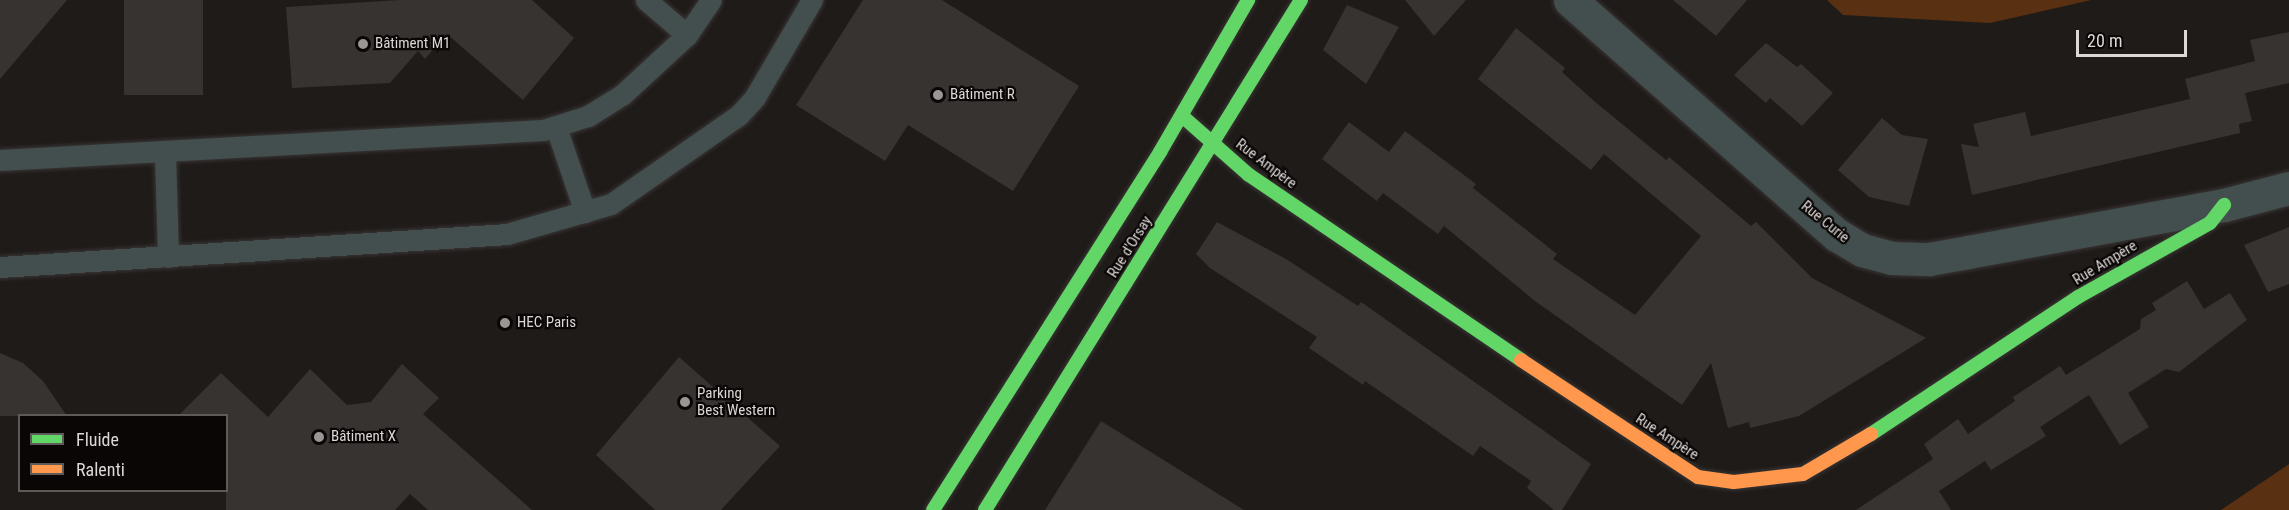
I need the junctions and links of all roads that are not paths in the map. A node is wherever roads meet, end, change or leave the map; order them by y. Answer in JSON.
{"nodes":[{"id":1,"x":646,"y":0,"type":"edge"},
{"id":2,"x":711,"y":0,"type":"edge"},
{"id":3,"x":812,"y":0,"type":"edge"},
{"id":4,"x":1248,"y":0,"type":"edge"},
{"id":5,"x":1301,"y":0,"type":"edge"},
{"id":6,"x":1570,"y":0,"type":"edge"},
{"id":7,"x":687,"y":35,"type":"junction"},
{"id":8,"x":1182,"y":116,"type":"junction"},
{"id":9,"x":556,"y":127,"type":"junction"},
{"id":10,"x":1214,"y":145,"type":"junction"},
{"id":11,"x":165,"y":154,"type":"junction"},
{"id":12,"x":0,"y":160,"type":"edge"},
{"id":13,"x":2289,"y":188,"type":"edge"},
{"id":14,"x":2224,"y":205,"type":"junction"},
{"id":15,"x":585,"y":212,"type":"junction"},
{"id":16,"x":168,"y":257,"type":"junction"},
{"id":17,"x":0,"y":267,"type":"edge"},
{"id":18,"x":933,"y":510,"type":"edge"},
{"id":19,"x":985,"y":510,"type":"edge"}],
"edges":[{"from":1,"to":7,"type":"lane"},
{"from":2,"to":7,"type":"lane"},
{"from":3,"to":15,"type":"lane"},
{"from":4,"to":8,"type":"street","name":"Rue d'Orsay"},
{"from":5,"to":10,"type":"street","name":"Rue d'Orsay"},
{"from":6,"to":14,"type":"street","name":"Rue Curie"},
{"from":7,"to":9,"type":"lane"},
{"from":8,"to":10,"type":"street","name":"Rue Ampère"},
{"from":8,"to":18,"type":"street","name":"Rue d'Orsay"},
{"from":9,"to":11,"type":"lane"},
{"from":9,"to":15,"type":"lane"},
{"from":10,"to":14,"type":"street","name":"Rue Ampère"},
{"from":10,"to":19,"type":"street","name":"Rue d'Orsay"},
{"from":11,"to":12,"type":"lane"},
{"from":11,"to":16,"type":"lane"},
{"from":13,"to":14,"type":"street","name":"Rue Curie"},
{"from":15,"to":16,"type":"lane"},
{"from":16,"to":17,"type":"lane"}]}
